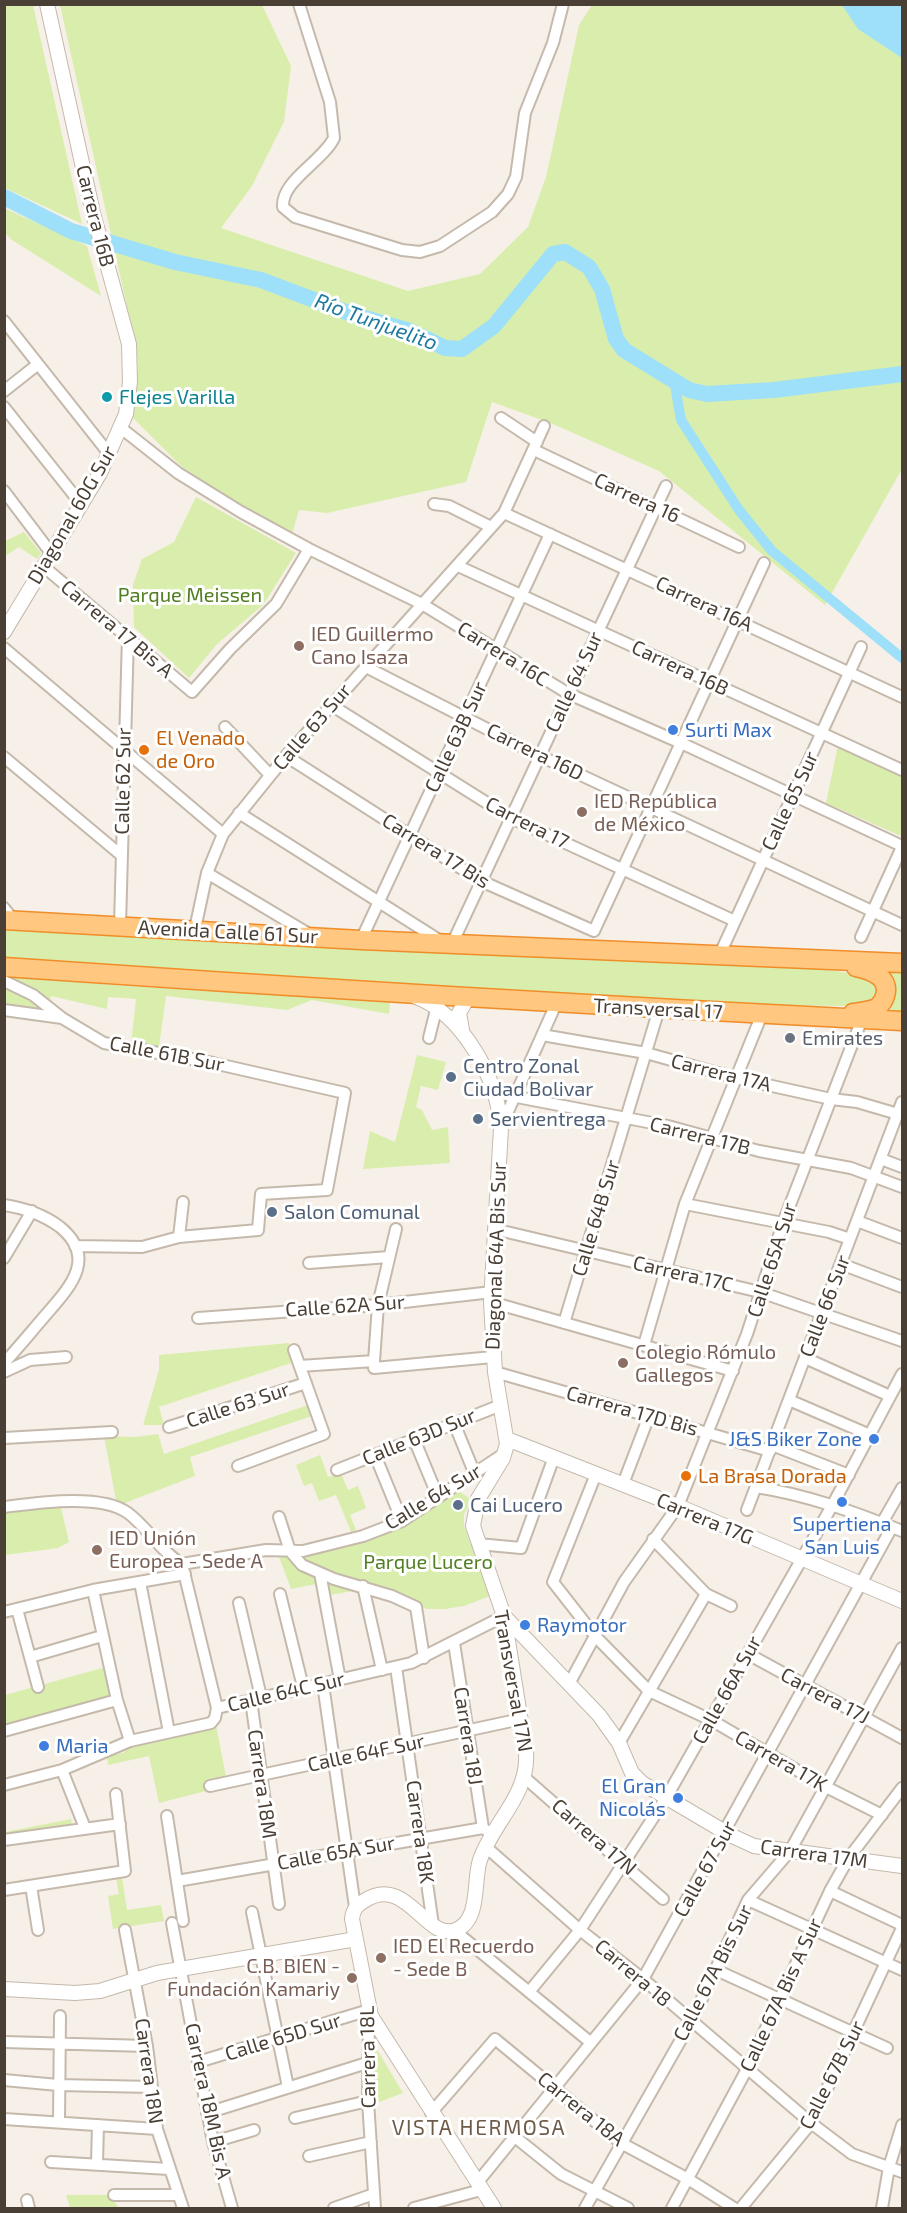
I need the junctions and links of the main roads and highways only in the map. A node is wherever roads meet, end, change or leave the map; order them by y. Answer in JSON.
{"nodes":[{"id":1,"x":8,"y":916,"type":"edge"},
{"id":2,"x":827,"y":960,"type":"junction"},
{"id":3,"x":903,"y":963,"type":"edge"},
{"id":4,"x":4,"y":967,"type":"edge"},
{"id":5,"x":834,"y":1017,"type":"junction"},
{"id":6,"x":903,"y":1021,"type":"edge"}],
"edges":[{"from":1,"to":2,"type":"highway","name":"Avenida Calle 61 Sur"},
{"from":2,"to":3,"type":"highway"},
{"from":2,"to":5,"type":"highway"},
{"from":4,"to":5,"type":"highway","name":"Transversal 17"},
{"from":5,"to":6,"type":"highway","name":"Transversal 17"}]}
